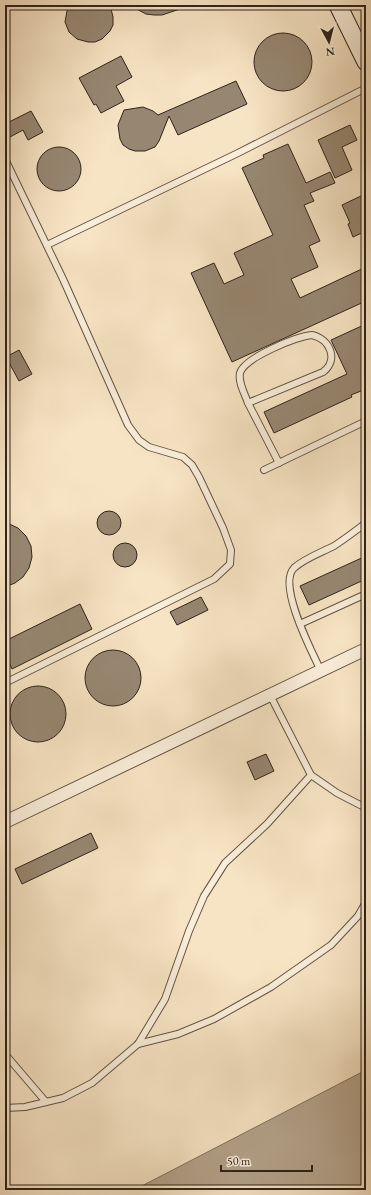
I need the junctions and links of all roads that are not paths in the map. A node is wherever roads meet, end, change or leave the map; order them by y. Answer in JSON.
{"nodes":[{"id":1,"x":338,"y":5,"type":"edge"},
{"id":2,"x":366,"y":62,"type":"edge"},
{"id":3,"x":366,"y":88,"type":"edge"},
{"id":4,"x":5,"y":159,"type":"edge"},
{"id":5,"x":47,"y":245,"type":"junction"},
{"id":6,"x":248,"y":403,"type":"junction"},
{"id":7,"x":366,"y":421,"type":"edge"},
{"id":8,"x":279,"y":463,"type":"junction"},
{"id":9,"x":264,"y":470,"type":"dead end"},
{"id":10,"x":366,"y":523,"type":"edge"},
{"id":11,"x":366,"y":594,"type":"edge"},
{"id":12,"x":300,"y":624,"type":"junction"},
{"id":13,"x":366,"y":649,"type":"edge"},
{"id":14,"x":321,"y":671,"type":"junction"},
{"id":15,"x":5,"y":683,"type":"edge"},
{"id":16,"x":270,"y":695,"type":"junction"},
{"id":17,"x":311,"y":775,"type":"junction"},
{"id":18,"x":366,"y":808,"type":"edge"},
{"id":19,"x":5,"y":822,"type":"edge"},
{"id":20,"x":366,"y":902,"type":"edge"},
{"id":21,"x":138,"y":1044,"type":"junction"},
{"id":22,"x":5,"y":1054,"type":"edge"},
{"id":23,"x":46,"y":1102,"type":"junction"},
{"id":24,"x":5,"y":1108,"type":"edge"}],
"edges":[{"from":1,"to":2,"type":"street"},
{"from":3,"to":5,"type":"lane"},
{"from":4,"to":5,"type":"lane"},
{"from":5,"to":15,"type":"lane"},
{"from":6,"to":6,"type":"lane"},
{"from":6,"to":8,"type":"lane"},
{"from":7,"to":8,"type":"lane"},
{"from":8,"to":9,"type":"lane"},
{"from":10,"to":12,"type":"lane"},
{"from":11,"to":12,"type":"lane"},
{"from":12,"to":14,"type":"lane"},
{"from":13,"to":14,"type":"street"},
{"from":14,"to":16,"type":"street"},
{"from":16,"to":17,"type":"lane"},
{"from":16,"to":19,"type":"street"},
{"from":17,"to":18,"type":"lane"},
{"from":17,"to":21,"type":"lane"},
{"from":20,"to":21,"type":"lane"},
{"from":21,"to":23,"type":"lane"},
{"from":22,"to":23,"type":"lane"},
{"from":23,"to":24,"type":"lane"}]}
